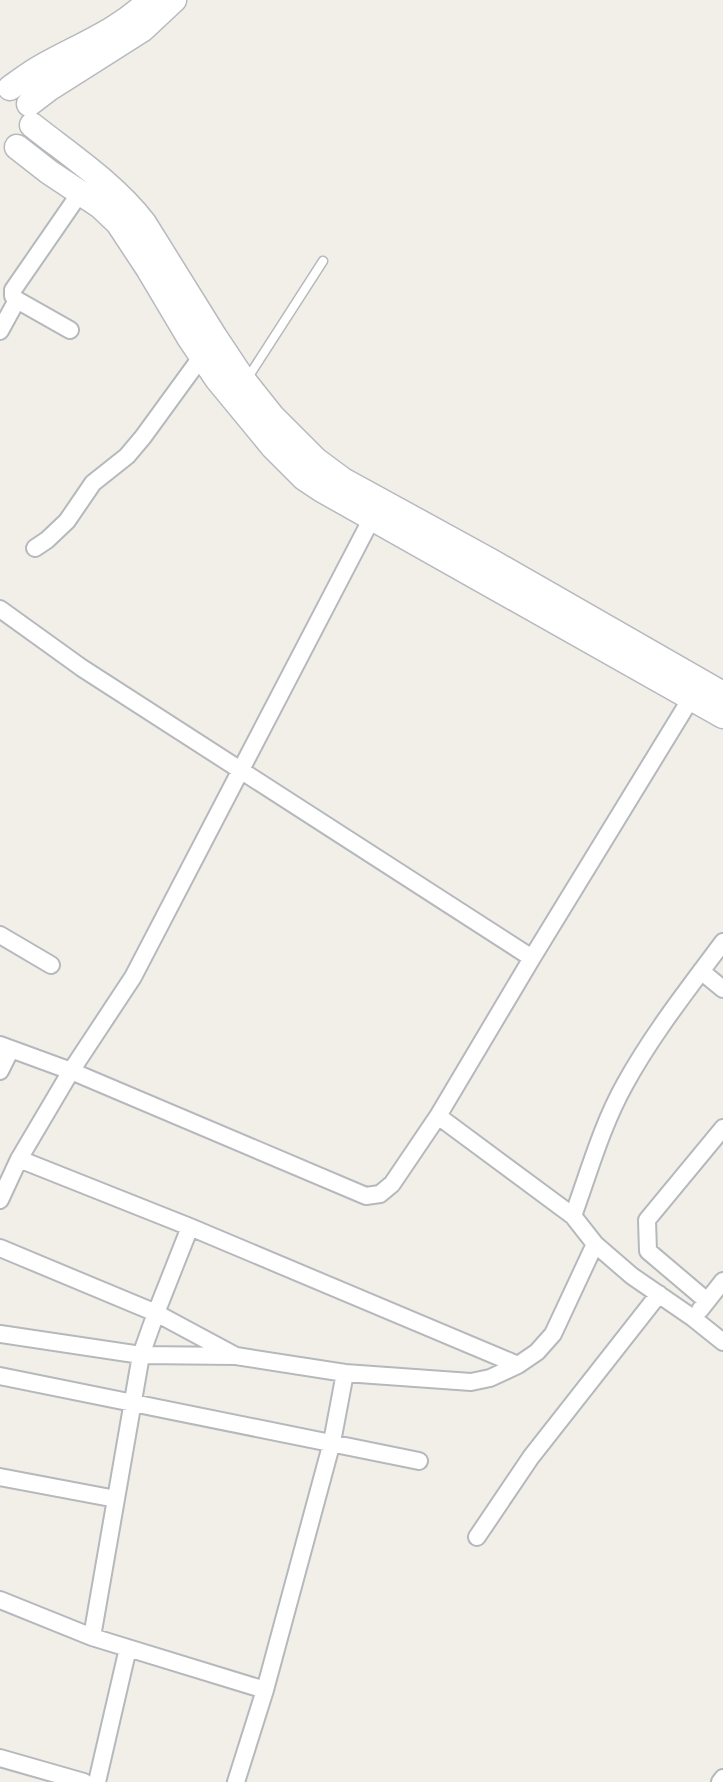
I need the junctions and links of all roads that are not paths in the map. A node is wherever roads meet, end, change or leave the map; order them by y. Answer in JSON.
{"nodes":[{"id":1,"x":150,"y":0,"type":"edge"},
{"id":2,"x":174,"y":0,"type":"edge"},
{"id":3,"x":5,"y":87,"type":"edge"},
{"id":4,"x":30,"y":115,"type":"junction"},
{"id":5,"x":9,"y":150,"type":"edge"},
{"id":6,"x":80,"y":193,"type":"junction"},
{"id":7,"x":323,"y":261,"type":"dead end"},
{"id":8,"x":18,"y":300,"type":"junction"},
{"id":9,"x":70,"y":330,"type":"dead end"},
{"id":10,"x":0,"y":331,"type":"edge"},
{"id":11,"x":202,"y":356,"type":"junction"},
{"id":12,"x":237,"y":389,"type":"junction"},
{"id":13,"x":372,"y":518,"type":"junction"},
{"id":14,"x":35,"y":548,"type":"dead end"},
{"id":15,"x":0,"y":609,"type":"edge"},
{"id":16,"x":696,"y":690,"type":"junction"},
{"id":17,"x":723,"y":694,"type":"edge"},
{"id":18,"x":723,"y":716,"type":"edge"},
{"id":19,"x":242,"y":770,"type":"junction"},
{"id":20,"x":0,"y":935,"type":"edge"},
{"id":21,"x":723,"y":942,"type":"edge"},
{"id":22,"x":532,"y":958,"type":"junction"},
{"id":23,"x":51,"y":965,"type":"dead end"},
{"id":24,"x":701,"y":971,"type":"junction"},
{"id":25,"x":723,"y":989,"type":"edge"},
{"id":26,"x":5,"y":1047,"type":"edge"},
{"id":27,"x":0,"y":1071,"type":"edge"},
{"id":28,"x":71,"y":1071,"type":"junction"},
{"id":29,"x":438,"y":1116,"type":"junction"},
{"id":30,"x":723,"y":1128,"type":"edge"},
{"id":31,"x":19,"y":1159,"type":"junction"},
{"id":32,"x":0,"y":1200,"type":"edge"},
{"id":33,"x":573,"y":1216,"type":"junction"},
{"id":34,"x":190,"y":1227,"type":"junction"},
{"id":35,"x":598,"y":1246,"type":"junction"},
{"id":36,"x":0,"y":1248,"type":"edge"},
{"id":37,"x":723,"y":1281,"type":"edge"},
{"id":38,"x":659,"y":1294,"type":"junction"},
{"id":39,"x":706,"y":1301,"type":"junction"},
{"id":40,"x":156,"y":1313,"type":"junction"},
{"id":41,"x":693,"y":1318,"type":"junction"},
{"id":42,"x":0,"y":1334,"type":"edge"},
{"id":43,"x":723,"y":1342,"type":"edge"},
{"id":44,"x":141,"y":1355,"type":"junction"},
{"id":45,"x":236,"y":1356,"type":"junction"},
{"id":46,"x":518,"y":1365,"type":"junction"},
{"id":47,"x":345,"y":1373,"type":"junction"},
{"id":48,"x":0,"y":1376,"type":"edge"},
{"id":49,"x":133,"y":1403,"type":"junction"},
{"id":50,"x":332,"y":1442,"type":"junction"},
{"id":51,"x":419,"y":1461,"type":"dead end"},
{"id":52,"x":0,"y":1477,"type":"edge"},
{"id":53,"x":116,"y":1500,"type":"junction"},
{"id":54,"x":477,"y":1537,"type":"dead end"},
{"id":55,"x":0,"y":1600,"type":"edge"},
{"id":56,"x":92,"y":1637,"type":"junction"},
{"id":57,"x":128,"y":1648,"type":"junction"},
{"id":58,"x":265,"y":1690,"type":"junction"},
{"id":59,"x":0,"y":1758,"type":"edge"},
{"id":60,"x":723,"y":1778,"type":"edge"},
{"id":61,"x":84,"y":1782,"type":"edge"},
{"id":62,"x":97,"y":1782,"type":"edge"},
{"id":63,"x":236,"y":1782,"type":"edge"},
{"id":64,"x":720,"y":1782,"type":"edge"}],
"edges":[{"from":1,"to":3,"type":"street"},
{"from":2,"to":4,"type":"street"},
{"from":3,"to":4,"type":"street"},
{"from":4,"to":5,"type":"street"},
{"from":4,"to":12,"type":"street"},
{"from":5,"to":6,"type":"street"},
{"from":6,"to":8,"type":"street"},
{"from":6,"to":11,"type":"street"},
{"from":7,"to":12,"type":"lane"},
{"from":8,"to":9,"type":"street"},
{"from":8,"to":10,"type":"street"},
{"from":11,"to":12,"type":"street"},
{"from":11,"to":14,"type":"street"},
{"from":12,"to":13,"type":"street"},
{"from":12,"to":16,"type":"street"},
{"from":13,"to":16,"type":"street"},
{"from":13,"to":19,"type":"street"},
{"from":15,"to":19,"type":"street"},
{"from":16,"to":17,"type":"street"},
{"from":16,"to":18,"type":"street"},
{"from":16,"to":22,"type":"street"},
{"from":19,"to":22,"type":"street"},
{"from":19,"to":28,"type":"street"},
{"from":20,"to":23,"type":"street"},
{"from":21,"to":24,"type":"street"},
{"from":22,"to":29,"type":"street"},
{"from":24,"to":25,"type":"street"},
{"from":24,"to":33,"type":"street"},
{"from":26,"to":27,"type":"street"},
{"from":26,"to":28,"type":"street"},
{"from":28,"to":29,"type":"street"},
{"from":28,"to":31,"type":"street"},
{"from":29,"to":33,"type":"street"},
{"from":30,"to":39,"type":"street"},
{"from":31,"to":32,"type":"street"},
{"from":31,"to":34,"type":"street"},
{"from":33,"to":35,"type":"street"},
{"from":34,"to":40,"type":"street"},
{"from":34,"to":46,"type":"street"},
{"from":35,"to":38,"type":"street"},
{"from":35,"to":46,"type":"street"},
{"from":36,"to":40,"type":"street"},
{"from":37,"to":39,"type":"street"},
{"from":38,"to":41,"type":"street"},
{"from":38,"to":54,"type":"street"},
{"from":39,"to":41,"type":"street"},
{"from":40,"to":44,"type":"street"},
{"from":40,"to":45,"type":"street"},
{"from":41,"to":43,"type":"street"},
{"from":42,"to":44,"type":"street"},
{"from":44,"to":45,"type":"street"},
{"from":44,"to":49,"type":"street"},
{"from":45,"to":47,"type":"street"},
{"from":46,"to":47,"type":"street"},
{"from":47,"to":50,"type":"street"},
{"from":48,"to":49,"type":"street"},
{"from":49,"to":50,"type":"street"},
{"from":49,"to":53,"type":"street"},
{"from":50,"to":51,"type":"street"},
{"from":50,"to":58,"type":"street"},
{"from":52,"to":53,"type":"street"},
{"from":53,"to":56,"type":"street"},
{"from":55,"to":56,"type":"street"},
{"from":56,"to":57,"type":"street"},
{"from":57,"to":58,"type":"street"},
{"from":57,"to":62,"type":"street"},
{"from":58,"to":63,"type":"street"},
{"from":59,"to":61,"type":"street"},
{"from":60,"to":64,"type":"street"}]}
